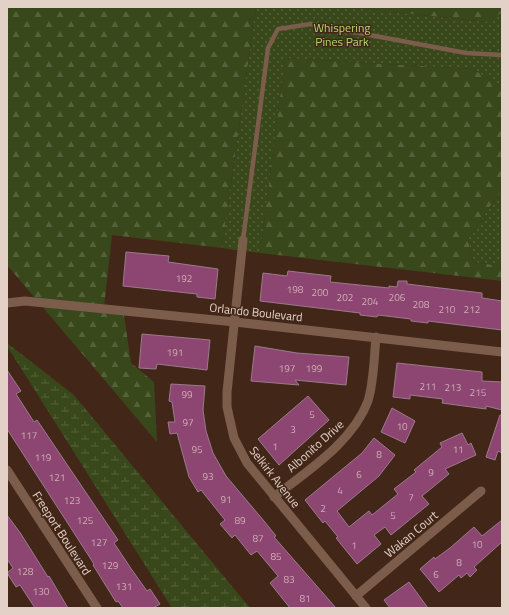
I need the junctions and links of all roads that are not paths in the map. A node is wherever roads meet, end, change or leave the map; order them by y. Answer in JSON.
{"nodes":[{"id":1,"x":502,"y":55,"type":"edge"},
{"id":2,"x":243,"y":240,"type":"joint"},
{"id":3,"x":7,"y":303,"type":"edge"},
{"id":4,"x":236,"y":322,"type":"junction"},
{"id":5,"x":376,"y":337,"type":"junction"},
{"id":6,"x":502,"y":352,"type":"edge"},
{"id":7,"x":7,"y":470,"type":"edge"},
{"id":8,"x":481,"y":491,"type":"dead end"},
{"id":9,"x":274,"y":497,"type":"junction"},
{"id":10,"x":356,"y":596,"type":"junction"},
{"id":11,"x":97,"y":608,"type":"edge"},
{"id":12,"x":366,"y":608,"type":"edge"}],
"edges":[{"from":1,"to":2,"type":"lane"},
{"from":2,"to":4,"type":"street","name":"Selkirk Avenue"},
{"from":3,"to":4,"type":"street","name":"Orlando Boulevard"},
{"from":4,"to":5,"type":"street","name":"Orlando Boulevard"},
{"from":4,"to":9,"type":"street","name":"Selkirk Avenue"},
{"from":5,"to":6,"type":"street","name":"Orlando Boulevard"},
{"from":5,"to":9,"type":"street","name":"Albonito Drive"},
{"from":7,"to":11,"type":"street","name":"Freeport Boulevard"},
{"from":8,"to":10,"type":"street","name":"Wakan Court"},
{"from":9,"to":10,"type":"street","name":"Selkirk Avenue"},
{"from":10,"to":12,"type":"street","name":"Selkirk Avenue"}]}
